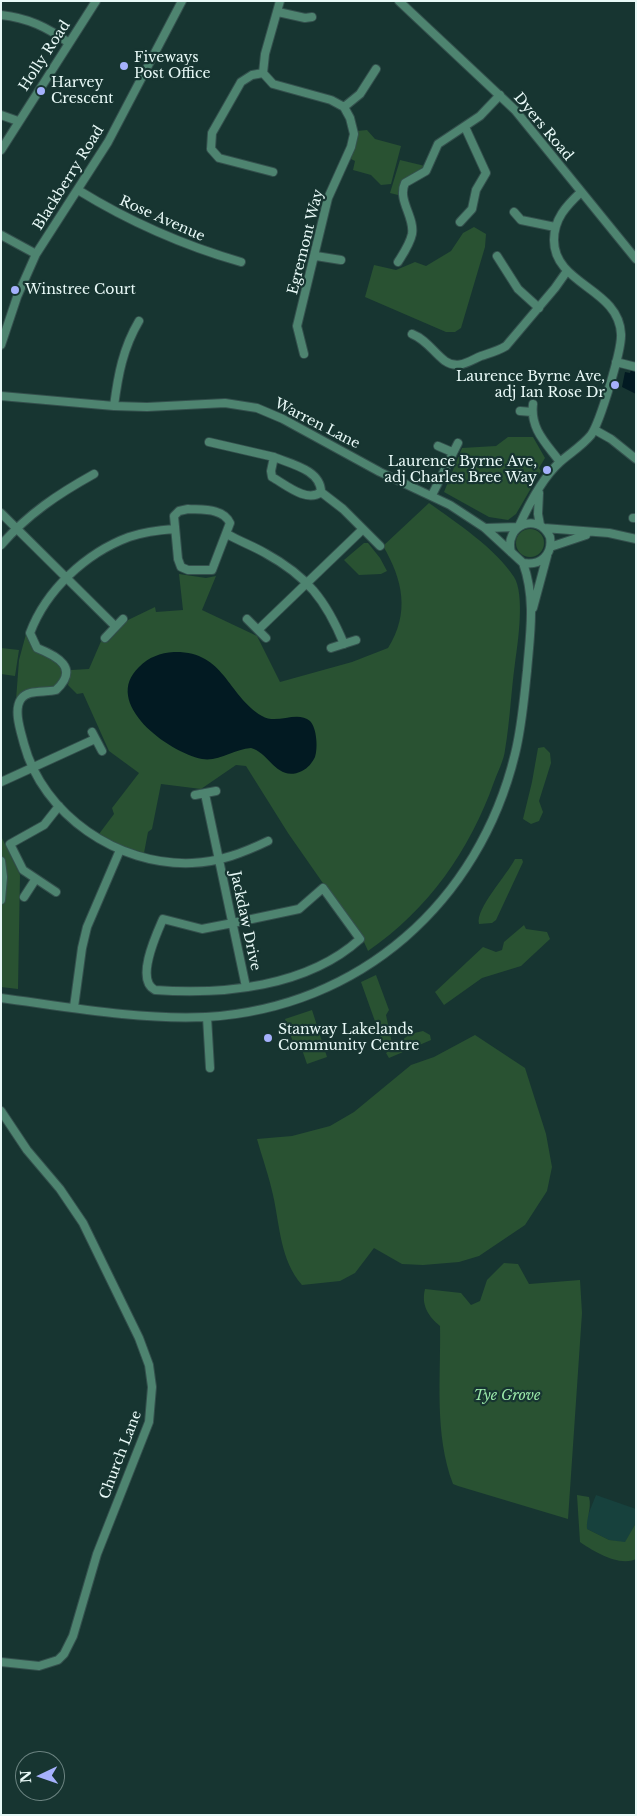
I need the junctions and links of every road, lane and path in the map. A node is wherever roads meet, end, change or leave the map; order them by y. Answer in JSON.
{"nodes":[{"id":1,"x":96,"y":1,"type":"edge"},
{"id":2,"x":182,"y":1,"type":"edge"},
{"id":3,"x":280,"y":1,"type":"edge"},
{"id":4,"x":399,"y":1,"type":"edge"},
{"id":5,"x":278,"y":12,"type":"junction"},
{"id":6,"x":1,"y":14,"type":"edge"},
{"id":7,"x":312,"y":17,"type":"dead end"},
{"id":8,"x":69,"y":44,"type":"junction"},
{"id":9,"x":376,"y":69,"type":"dead end"},
{"id":10,"x":263,"y":73,"type":"junction"},
{"id":11,"x":500,"y":95,"type":"junction"},
{"id":12,"x":344,"y":107,"type":"junction"},
{"id":13,"x":1,"y":115,"type":"edge"},
{"id":14,"x":18,"y":121,"type":"junction"},
{"id":15,"x":465,"y":127,"type":"junction"},
{"id":16,"x":1,"y":150,"type":"edge"},
{"id":17,"x":273,"y":172,"type":"dead end"},
{"id":18,"x":78,"y":190,"type":"junction"},
{"id":19,"x":581,"y":192,"type":"junction"},
{"id":20,"x":514,"y":212,"type":"dead end"},
{"id":21,"x":460,"y":222,"type":"dead end"},
{"id":22,"x":555,"y":227,"type":"junction"},
{"id":23,"x":1,"y":235,"type":"edge"},
{"id":24,"x":36,"y":254,"type":"junction"},
{"id":25,"x":316,"y":256,"type":"junction"},
{"id":26,"x":497,"y":256,"type":"dead end"},
{"id":27,"x":636,"y":258,"type":"edge"},
{"id":28,"x":341,"y":260,"type":"dead end"},
{"id":29,"x":241,"y":262,"type":"dead end"},
{"id":30,"x":398,"y":262,"type":"dead end"},
{"id":31,"x":567,"y":271,"type":"junction"},
{"id":32,"x":539,"y":308,"type":"junction"},
{"id":33,"x":140,"y":321,"type":"dead end"},
{"id":34,"x":412,"y":334,"type":"dead end"},
{"id":35,"x":310,"y":339,"type":"dead end"},
{"id":36,"x":300,"y":342,"type":"junction"},
{"id":37,"x":1,"y":345,"type":"edge"},
{"id":38,"x":304,"y":354,"type":"dead end"},
{"id":39,"x":616,"y":362,"type":"junction"},
{"id":40,"x":636,"y":367,"type":"edge"},
{"id":41,"x":1,"y":396,"type":"edge"},
{"id":42,"x":114,"y":406,"type":"junction"},
{"id":43,"x":520,"y":411,"type":"dead end"},
{"id":44,"x":594,"y":430,"type":"junction"},
{"id":45,"x":209,"y":442,"type":"dead end"},
{"id":46,"x":458,"y":443,"type":"dead end"},
{"id":47,"x":438,"y":446,"type":"dead end"},
{"id":48,"x":452,"y":452,"type":"junction"},
{"id":49,"x":274,"y":457,"type":"junction"},
{"id":50,"x":636,"y":459,"type":"edge"},
{"id":51,"x":560,"y":462,"type":"junction"},
{"id":52,"x":94,"y":474,"type":"dead end"},
{"id":53,"x":539,"y":491,"type":"junction"},
{"id":54,"x":321,"y":492,"type":"junction"},
{"id":55,"x":432,"y":495,"type":"junction"},
{"id":56,"x":1,"y":513,"type":"edge"},
{"id":57,"x":16,"y":527,"type":"junction"},
{"id":58,"x":518,"y":527,"type":"junction"},
{"id":59,"x":542,"y":527,"type":"junction"},
{"id":60,"x":485,"y":528,"type":"junction"},
{"id":61,"x":174,"y":529,"type":"junction"},
{"id":62,"x":363,"y":529,"type":"junction"},
{"id":63,"x":596,"y":532,"type":"junction"},
{"id":64,"x":227,"y":534,"type":"junction"},
{"id":65,"x":636,"y":539,"type":"edge"},
{"id":66,"x":1,"y":546,"type":"edge"},
{"id":67,"x":380,"y":546,"type":"dead end"},
{"id":68,"x":550,"y":547,"type":"junction"},
{"id":69,"x":511,"y":552,"type":"junction"},
{"id":70,"x":547,"y":555,"type":"junction"},
{"id":71,"x":523,"y":563,"type":"junction"},
{"id":72,"x":66,"y":578,"type":"junction"},
{"id":73,"x":309,"y":583,"type":"junction"},
{"id":74,"x":532,"y":612,"type":"junction"},
{"id":75,"x":122,"y":619,"type":"dead end"},
{"id":76,"x":247,"y":619,"type":"dead end"},
{"id":77,"x":115,"y":626,"type":"junction"},
{"id":78,"x":259,"y":629,"type":"junction"},
{"id":79,"x":105,"y":638,"type":"dead end"},
{"id":80,"x":266,"y":638,"type":"dead end"},
{"id":81,"x":356,"y":640,"type":"dead end"},
{"id":82,"x":344,"y":644,"type":"junction"},
{"id":83,"x":331,"y":648,"type":"dead end"},
{"id":84,"x":102,"y":751,"type":"dead end"},
{"id":85,"x":33,"y":767,"type":"junction"},
{"id":86,"x":1,"y":782,"type":"edge"},
{"id":87,"x":216,"y":791,"type":"dead end"},
{"id":88,"x":205,"y":794,"type":"junction"},
{"id":89,"x":195,"y":795,"type":"dead end"},
{"id":90,"x":59,"y":806,"type":"junction"},
{"id":91,"x":268,"y":841,"type":"dead end"},
{"id":92,"x":120,"y":850,"type":"junction"},
{"id":93,"x":220,"y":859,"type":"junction"},
{"id":94,"x":1,"y":861,"type":"edge"},
{"id":95,"x":35,"y":880,"type":"junction"},
{"id":96,"x":56,"y":892,"type":"dead end"},
{"id":97,"x":24,"y":896,"type":"dead end"},
{"id":98,"x":1,"y":900,"type":"edge"},
{"id":99,"x":233,"y":923,"type":"junction"},
{"id":100,"x":246,"y":987,"type":"junction"},
{"id":101,"x":1,"y":998,"type":"edge"},
{"id":102,"x":74,"y":1007,"type":"junction"},
{"id":103,"x":207,"y":1017,"type":"junction"},
{"id":104,"x":210,"y":1068,"type":"dead end"},
{"id":105,"x":1,"y":1111,"type":"edge"},
{"id":106,"x":1,"y":1662,"type":"edge"}],
"edges":[{"from":1,"to":8,"type":"street","name":"Holly Road"},
{"from":2,"to":18,"type":"street","name":"Blackberry Road"},
{"from":3,"to":5,"type":"street"},
{"from":4,"to":11,"type":"street","name":"Dyers Road"},
{"from":5,"to":7,"type":"street"},
{"from":5,"to":10,"type":"street"},
{"from":6,"to":8,"type":"street"},
{"from":8,"to":14,"type":"street","name":"Holly Road"},
{"from":9,"to":12,"type":"street"},
{"from":10,"to":12,"type":"street"},
{"from":10,"to":17,"type":"street"},
{"from":11,"to":15,"type":"street"},
{"from":11,"to":19,"type":"street","name":"Dyers Road"},
{"from":12,"to":25,"type":"street","name":"Egremont Way"},
{"from":13,"to":14,"type":"street"},
{"from":14,"to":16,"type":"street","name":"Holly Road"},
{"from":15,"to":21,"type":"street"},
{"from":15,"to":30,"type":"street"},
{"from":18,"to":24,"type":"street","name":"Blackberry Road"},
{"from":18,"to":29,"type":"street","name":"Rose Avenue"},
{"from":19,"to":22,"type":"street"},
{"from":19,"to":27,"type":"street","name":"Dyers Road"},
{"from":20,"to":22,"type":"street"},
{"from":22,"to":31,"type":"street"},
{"from":23,"to":24,"type":"street"},
{"from":24,"to":37,"type":"street","name":"Blackberry Road"},
{"from":25,"to":28,"type":"street"},
{"from":25,"to":36,"type":"street","name":"Egremont Way"},
{"from":26,"to":32,"type":"street"},
{"from":31,"to":32,"type":"street"},
{"from":31,"to":39,"type":"street"},
{"from":32,"to":34,"type":"street"},
{"from":33,"to":42,"type":"street"},
{"from":35,"to":36,"type":"street"},
{"from":36,"to":38,"type":"street","name":"Egremont Way"},
{"from":39,"to":40,"type":"street"},
{"from":39,"to":44,"type":"street"},
{"from":41,"to":42,"type":"street","name":"Warren Lane"},
{"from":42,"to":55,"type":"street","name":"Warren Lane"},
{"from":43,"to":51,"type":"street"},
{"from":44,"to":50,"type":"street"},
{"from":44,"to":51,"type":"street"},
{"from":45,"to":49,"type":"street"},
{"from":46,"to":48,"type":"street"},
{"from":47,"to":48,"type":"street"},
{"from":48,"to":55,"type":"street"},
{"from":49,"to":54,"type":"street"},
{"from":49,"to":54,"type":"street"},
{"from":51,"to":53,"type":"street"},
{"from":52,"to":57,"type":"street"},
{"from":53,"to":58,"type":"street"},
{"from":53,"to":59,"type":"street"},
{"from":54,"to":62,"type":"street"},
{"from":55,"to":60,"type":"street","name":"Warren Lane"},
{"from":56,"to":57,"type":"street"},
{"from":57,"to":66,"type":"street"},
{"from":57,"to":72,"type":"street"},
{"from":58,"to":59,"type":"street"},
{"from":58,"to":60,"type":"street"},
{"from":58,"to":69,"type":"street"},
{"from":59,"to":63,"type":"street"},
{"from":59,"to":68,"type":"street"},
{"from":60,"to":69,"type":"street","name":"Warren Lane"},
{"from":61,"to":64,"type":"street"},
{"from":61,"to":64,"type":"street"},
{"from":61,"to":72,"type":"street"},
{"from":62,"to":67,"type":"street"},
{"from":62,"to":73,"type":"street"},
{"from":63,"to":65,"type":"street"},
{"from":63,"to":68,"type":"street"},
{"from":64,"to":73,"type":"street"},
{"from":68,"to":70,"type":"street"},
{"from":69,"to":71,"type":"street","name":"Warren Lane"},
{"from":70,"to":71,"type":"street"},
{"from":70,"to":74,"type":"street"},
{"from":71,"to":74,"type":"street"},
{"from":72,"to":77,"type":"street"},
{"from":72,"to":85,"type":"street"},
{"from":73,"to":78,"type":"street"},
{"from":73,"to":82,"type":"street"},
{"from":74,"to":103,"type":"street"},
{"from":75,"to":77,"type":"street"},
{"from":76,"to":78,"type":"street"},
{"from":77,"to":79,"type":"street"},
{"from":78,"to":80,"type":"street"},
{"from":81,"to":82,"type":"street"},
{"from":82,"to":83,"type":"street"},
{"from":84,"to":85,"type":"street"},
{"from":85,"to":86,"type":"street"},
{"from":85,"to":90,"type":"street"},
{"from":87,"to":88,"type":"street"},
{"from":88,"to":89,"type":"street"},
{"from":88,"to":93,"type":"street","name":"Jackdaw Drive"},
{"from":90,"to":92,"type":"street"},
{"from":90,"to":95,"type":"street"},
{"from":91,"to":93,"type":"street"},
{"from":92,"to":93,"type":"street"},
{"from":92,"to":102,"type":"street"},
{"from":93,"to":99,"type":"street","name":"Jackdaw Drive"},
{"from":94,"to":98,"type":"street"},
{"from":95,"to":96,"type":"street"},
{"from":95,"to":97,"type":"street"},
{"from":99,"to":100,"type":"street","name":"Jackdaw Drive"},
{"from":99,"to":100,"type":"street"},
{"from":99,"to":100,"type":"street"},
{"from":101,"to":102,"type":"street"},
{"from":102,"to":103,"type":"street"},
{"from":103,"to":104,"type":"street"},
{"from":105,"to":106,"type":"street","name":"Church Lane"}]}
